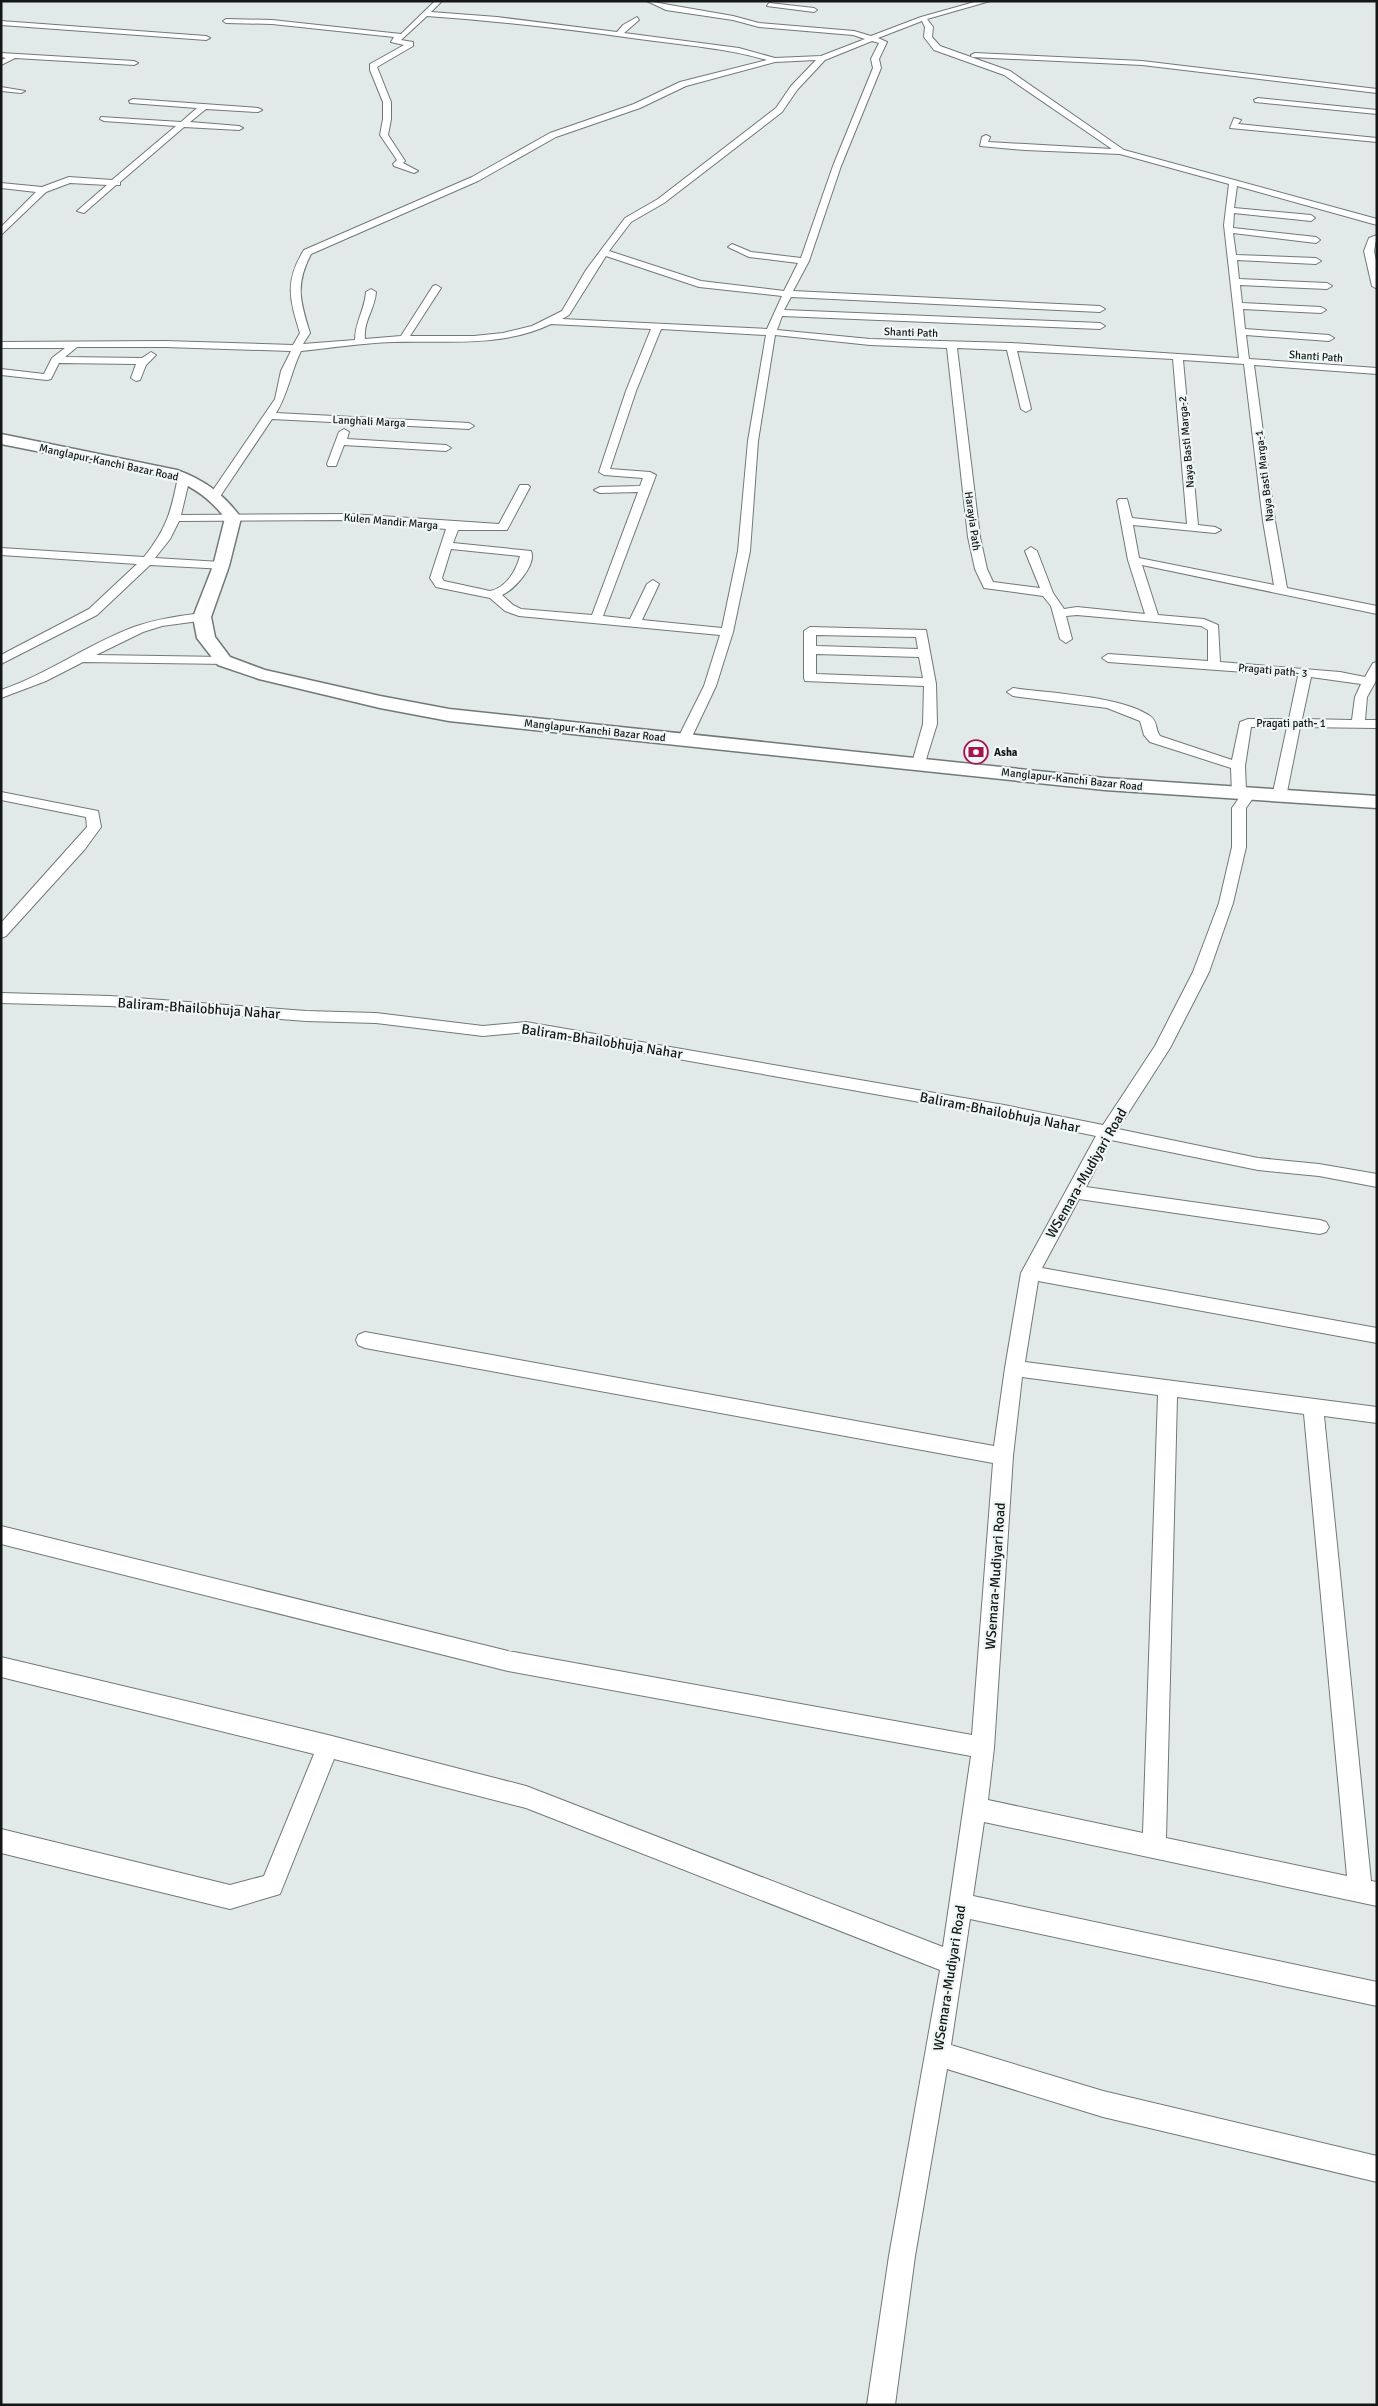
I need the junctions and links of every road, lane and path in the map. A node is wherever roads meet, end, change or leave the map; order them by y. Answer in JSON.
{"nodes":[{"id":1,"x":439,"y":1,"type":"edge"},
{"id":2,"x":650,"y":1,"type":"edge"},
{"id":3,"x":987,"y":1,"type":"edge"},
{"id":4,"x":814,"y":10,"type":"dead end"},
{"id":5,"x":765,"y":12,"type":"edge"},
{"id":6,"x":425,"y":14,"type":"junction"},
{"id":7,"x":923,"y":18,"type":"junction"},
{"id":8,"x":637,"y":19,"type":"dead end"},
{"id":9,"x":226,"y":21,"type":"dead end"},
{"id":10,"x":1,"y":23,"type":"edge"},
{"id":11,"x":619,"y":34,"type":"junction"},
{"id":12,"x":403,"y":36,"type":"junction"},
{"id":13,"x":206,"y":38,"type":"dead end"},
{"id":14,"x":870,"y":38,"type":"junction"},
{"id":15,"x":954,"y":54,"type":"junction"},
{"id":16,"x":1,"y":55,"type":"edge"},
{"id":17,"x":14,"y":56,"type":"junction"},
{"id":18,"x":822,"y":58,"type":"junction"},
{"id":19,"x":775,"y":60,"type":"junction"},
{"id":20,"x":1,"y":63,"type":"edge"},
{"id":21,"x":134,"y":63,"type":"dead end"},
{"id":22,"x":1,"y":89,"type":"edge"},
{"id":23,"x":21,"y":91,"type":"dead end"},
{"id":24,"x":1377,"y":91,"type":"edge"},
{"id":25,"x":1258,"y":100,"type":"dead end"},
{"id":26,"x":132,"y":101,"type":"dead end"},
{"id":27,"x":204,"y":106,"type":"junction"},
{"id":28,"x":258,"y":110,"type":"dead end"},
{"id":29,"x":1377,"y":112,"type":"edge"},
{"id":30,"x":104,"y":119,"type":"dead end"},
{"id":31,"x":1237,"y":120,"type":"dead end"},
{"id":32,"x":181,"y":125,"type":"junction"},
{"id":33,"x":239,"y":128,"type":"dead end"},
{"id":34,"x":986,"y":136,"type":"dead end"},
{"id":35,"x":1377,"y":140,"type":"edge"},
{"id":36,"x":1121,"y":152,"type":"junction"},
{"id":37,"x":414,"y":171,"type":"dead end"},
{"id":38,"x":117,"y":182,"type":"junction"},
{"id":39,"x":1233,"y":183,"type":"junction"},
{"id":40,"x":1,"y":185,"type":"edge"},
{"id":41,"x":42,"y":190,"type":"junction"},
{"id":42,"x":1230,"y":210,"type":"junction"},
{"id":43,"x":82,"y":211,"type":"dead end"},
{"id":44,"x":1310,"y":218,"type":"dead end"},
{"id":45,"x":1377,"y":222,"type":"edge"},
{"id":46,"x":1230,"y":230,"type":"junction"},
{"id":47,"x":1,"y":232,"type":"edge"},
{"id":48,"x":1377,"y":238,"type":"edge"},
{"id":49,"x":1316,"y":240,"type":"dead end"},
{"id":50,"x":732,"y":247,"type":"dead end"},
{"id":51,"x":605,"y":253,"type":"junction"},
{"id":52,"x":1230,"y":257,"type":"junction"},
{"id":53,"x":804,"y":261,"type":"junction"},
{"id":54,"x":1316,"y":261,"type":"dead end"},
{"id":55,"x":1234,"y":282,"type":"junction"},
{"id":56,"x":1327,"y":286,"type":"dead end"},
{"id":57,"x":1377,"y":286,"type":"edge"},
{"id":58,"x":436,"y":288,"type":"dead end"},
{"id":59,"x":371,"y":292,"type":"dead end"},
{"id":60,"x":788,"y":294,"type":"junction"},
{"id":61,"x":1105,"y":298,"type":"dead end"},
{"id":62,"x":972,"y":304,"type":"junction"},
{"id":63,"x":1238,"y":306,"type":"junction"},
{"id":64,"x":1100,"y":309,"type":"junction"},
{"id":65,"x":1321,"y":310,"type":"dead end"},
{"id":66,"x":778,"y":313,"type":"junction"},
{"id":67,"x":549,"y":321,"type":"junction"},
{"id":68,"x":657,"y":327,"type":"junction"},
{"id":69,"x":771,"y":332,"type":"junction"},
{"id":70,"x":1240,"y":332,"type":"junction"},
{"id":71,"x":967,"y":333,"type":"junction"},
{"id":72,"x":1102,"y":338,"type":"junction"},
{"id":73,"x":1329,"y":338,"type":"dead end"},
{"id":74,"x":403,"y":340,"type":"junction"},
{"id":75,"x":358,"y":342,"type":"junction"},
{"id":76,"x":3,"y":344,"type":"edge"},
{"id":77,"x":75,"y":344,"type":"junction"},
{"id":78,"x":165,"y":344,"type":"junction"},
{"id":79,"x":952,"y":345,"type":"junction"},
{"id":80,"x":1011,"y":346,"type":"junction"},
{"id":81,"x":297,"y":348,"type":"junction"},
{"id":82,"x":1178,"y":357,"type":"junction"},
{"id":83,"x":56,"y":360,"type":"junction"},
{"id":84,"x":144,"y":362,"type":"junction"},
{"id":85,"x":1246,"y":362,"type":"junction"},
{"id":86,"x":1377,"y":371,"type":"edge"},
{"id":87,"x":1,"y":372,"type":"edge"},
{"id":88,"x":136,"y":378,"type":"dead end"},
{"id":89,"x":1026,"y":409,"type":"dead end"},
{"id":90,"x":270,"y":416,"type":"junction"},
{"id":91,"x":350,"y":420,"type":"junction"},
{"id":92,"x":469,"y":426,"type":"dead end"},
{"id":93,"x":1,"y":438,"type":"edge"},
{"id":94,"x":340,"y":442,"type":"junction"},
{"id":95,"x":446,"y":448,"type":"dead end"},
{"id":96,"x":332,"y":464,"type":"dead end"},
{"id":97,"x":184,"y":477,"type":"junction"},
{"id":98,"x":524,"y":487,"type":"dead end"},
{"id":99,"x":644,"y":489,"type":"junction"},
{"id":100,"x":600,"y":490,"type":"dead end"},
{"id":101,"x":215,"y":496,"type":"junction"},
{"id":102,"x":1123,"y":501,"type":"dead end"},
{"id":103,"x":175,"y":518,"type":"junction"},
{"id":104,"x":233,"y":518,"type":"junction"},
{"id":105,"x":1126,"y":521,"type":"junction"},
{"id":106,"x":453,"y":526,"type":"junction"},
{"id":107,"x":1192,"y":528,"type":"junction"},
{"id":108,"x":1215,"y":530,"type":"dead end"},
{"id":109,"x":447,"y":545,"type":"junction"},
{"id":110,"x":1,"y":551,"type":"edge"},
{"id":111,"x":1031,"y":551,"type":"dead end"},
{"id":112,"x":1134,"y":560,"type":"junction"},
{"id":113,"x":147,"y":561,"type":"junction"},
{"id":114,"x":221,"y":566,"type":"junction"},
{"id":115,"x":653,"y":584,"type":"dead end"},
{"id":116,"x":1281,"y":590,"type":"junction"},
{"id":117,"x":1047,"y":593,"type":"junction"},
{"id":118,"x":493,"y":594,"type":"junction"},
{"id":119,"x":1377,"y":610,"type":"edge"},
{"id":120,"x":1059,"y":612,"type":"junction"},
{"id":121,"x":202,"y":617,"type":"junction"},
{"id":122,"x":1153,"y":618,"type":"junction"},
{"id":123,"x":596,"y":620,"type":"junction"},
{"id":124,"x":634,"y":624,"type":"junction"},
{"id":125,"x":727,"y":632,"type":"junction"},
{"id":126,"x":1066,"y":639,"type":"dead end"},
{"id":127,"x":810,"y":650,"type":"junction"},
{"id":128,"x":925,"y":653,"type":"junction"},
{"id":129,"x":79,"y":658,"type":"junction"},
{"id":130,"x":1108,"y":658,"type":"dead end"},
{"id":131,"x":1,"y":660,"type":"edge"},
{"id":132,"x":224,"y":661,"type":"junction"},
{"id":133,"x":1214,"y":665,"type":"junction"},
{"id":134,"x":1377,"y":666,"type":"edge"},
{"id":135,"x":1305,"y":674,"type":"junction"},
{"id":136,"x":929,"y":682,"type":"junction"},
{"id":137,"x":1369,"y":682,"type":"junction"},
{"id":138,"x":1013,"y":692,"type":"dead end"},
{"id":139,"x":1,"y":694,"type":"edge"},
{"id":140,"x":1294,"y":722,"type":"junction"},
{"id":141,"x":1358,"y":723,"type":"junction"},
{"id":142,"x":1377,"y":724,"type":"edge"},
{"id":143,"x":684,"y":740,"type":"junction"},
{"id":144,"x":919,"y":763,"type":"junction"},
{"id":145,"x":1238,"y":766,"type":"junction"},
{"id":146,"x":1243,"y":795,"type":"junction"},
{"id":147,"x":1,"y":796,"type":"edge"},
{"id":148,"x":1279,"y":797,"type":"junction"},
{"id":149,"x":1377,"y":802,"type":"edge"},
{"id":150,"x":1,"y":933,"type":"edge"},
{"id":151,"x":1,"y":998,"type":"edge"},
{"id":152,"x":1106,"y":1134,"type":"junction"},
{"id":153,"x":1377,"y":1181,"type":"edge"},
{"id":154,"x":1076,"y":1192,"type":"junction"},
{"id":155,"x":1320,"y":1227,"type":"dead end"},
{"id":156,"x":1030,"y":1272,"type":"junction"},
{"id":157,"x":1377,"y":1336,"type":"edge"},
{"id":158,"x":364,"y":1340,"type":"dead end"},
{"id":159,"x":1014,"y":1368,"type":"junction"},
{"id":160,"x":1168,"y":1389,"type":"junction"},
{"id":161,"x":1314,"y":1407,"type":"junction"},
{"id":162,"x":1377,"y":1414,"type":"edge"},
{"id":163,"x":1003,"y":1456,"type":"junction"},
{"id":164,"x":1,"y":1535,"type":"edge"},
{"id":165,"x":1,"y":1667,"type":"edge"},
{"id":166,"x":328,"y":1746,"type":"junction"},
{"id":167,"x":983,"y":1748,"type":"junction"},
{"id":168,"x":976,"y":1809,"type":"junction"},
{"id":169,"x":1,"y":1841,"type":"edge"},
{"id":170,"x":1154,"y":1847,"type":"junction"},
{"id":171,"x":1369,"y":1892,"type":"edge"},
{"id":172,"x":960,"y":1905,"type":"junction"},
{"id":173,"x":953,"y":1963,"type":"junction"},
{"id":174,"x":1377,"y":1994,"type":"edge"},
{"id":175,"x":937,"y":2053,"type":"junction"},
{"id":176,"x":1377,"y":2169,"type":"edge"},
{"id":177,"x":881,"y":2405,"type":"edge"}],
"edges":[{"from":1,"to":6,"type":"street"},
{"from":2,"to":5,"type":"street"},
{"from":3,"to":7,"type":"street"},
{"from":4,"to":5,"type":"street"},
{"from":5,"to":14,"type":"street"},
{"from":6,"to":11,"type":"street"},
{"from":6,"to":12,"type":"street"},
{"from":7,"to":14,"type":"street"},
{"from":7,"to":15,"type":"street"},
{"from":8,"to":11,"type":"street"},
{"from":9,"to":12,"type":"street"},
{"from":10,"to":13,"type":"street"},
{"from":11,"to":19,"type":"street"},
{"from":12,"to":37,"type":"street"},
{"from":14,"to":18,"type":"street"},
{"from":14,"to":53,"type":"street"},
{"from":15,"to":24,"type":"street"},
{"from":15,"to":36,"type":"street"},
{"from":16,"to":17,"type":"street"},
{"from":17,"to":20,"type":"street"},
{"from":17,"to":21,"type":"street"},
{"from":18,"to":19,"type":"street"},
{"from":18,"to":51,"type":"street"},
{"from":19,"to":81,"type":"street"},
{"from":22,"to":23,"type":"street"},
{"from":25,"to":29,"type":"street"},
{"from":26,"to":27,"type":"street"},
{"from":27,"to":28,"type":"street"},
{"from":27,"to":32,"type":"street"},
{"from":30,"to":32,"type":"street"},
{"from":31,"to":35,"type":"street"},
{"from":32,"to":33,"type":"street"},
{"from":32,"to":38,"type":"street"},
{"from":34,"to":36,"type":"street"},
{"from":36,"to":39,"type":"street"},
{"from":38,"to":41,"type":"street"},
{"from":38,"to":43,"type":"street"},
{"from":39,"to":42,"type":"street","name":"Naya Basti Marga-1"},
{"from":39,"to":45,"type":"street"},
{"from":40,"to":41,"type":"street"},
{"from":41,"to":47,"type":"street"},
{"from":42,"to":44,"type":"street"},
{"from":42,"to":46,"type":"street","name":"Naya Basti Marga-1"},
{"from":46,"to":49,"type":"street"},
{"from":46,"to":52,"type":"street","name":"Naya Basti Marga-1"},
{"from":48,"to":57,"type":"street"},
{"from":50,"to":53,"type":"street"},
{"from":51,"to":60,"type":"street"},
{"from":51,"to":67,"type":"street"},
{"from":52,"to":54,"type":"street"},
{"from":52,"to":55,"type":"street","name":"Naya Basti Marga-1"},
{"from":53,"to":60,"type":"street"},
{"from":55,"to":56,"type":"street"},
{"from":55,"to":63,"type":"street","name":"Naya Basti Marga-1"},
{"from":58,"to":74,"type":"street"},
{"from":59,"to":75,"type":"street"},
{"from":60,"to":62,"type":"street"},
{"from":60,"to":66,"type":"street"},
{"from":61,"to":64,"type":"street"},
{"from":62,"to":64,"type":"street"},
{"from":62,"to":71,"type":"street"},
{"from":63,"to":65,"type":"street"},
{"from":63,"to":70,"type":"street","name":"Naya Basti Marga-1"},
{"from":64,"to":72,"type":"street"},
{"from":66,"to":69,"type":"street"},
{"from":66,"to":71,"type":"street"},
{"from":67,"to":68,"type":"street","name":"Shanti Path"},
{"from":67,"to":74,"type":"street"},
{"from":68,"to":69,"type":"street","name":"Shanti Path"},
{"from":68,"to":99,"type":"street"},
{"from":69,"to":79,"type":"street","name":"Shanti Path"},
{"from":69,"to":125,"type":"street"},
{"from":70,"to":73,"type":"street"},
{"from":70,"to":85,"type":"street","name":"Naya Basti Marga-1"},
{"from":71,"to":72,"type":"street"},
{"from":71,"to":79,"type":"street","name":"Shanti Path"},
{"from":71,"to":80,"type":"street","name":"Shanti Path"},
{"from":72,"to":80,"type":"street","name":"Shanti Path"},
{"from":72,"to":82,"type":"street","name":"Shanti Path"},
{"from":74,"to":75,"type":"street"},
{"from":75,"to":81,"type":"street"},
{"from":76,"to":77,"type":"street"},
{"from":77,"to":78,"type":"street"},
{"from":77,"to":83,"type":"street"},
{"from":78,"to":81,"type":"street"},
{"from":78,"to":84,"type":"street"},
{"from":79,"to":117,"type":"street","name":"Harayia Path"},
{"from":80,"to":89,"type":"street"},
{"from":81,"to":90,"type":"street"},
{"from":82,"to":85,"type":"street","name":"Shanti Path"},
{"from":82,"to":107,"type":"street","name":"Naya Basti Marga-2"},
{"from":83,"to":84,"type":"street"},
{"from":83,"to":87,"type":"street"},
{"from":84,"to":88,"type":"street"},
{"from":85,"to":86,"type":"street","name":"Shanti Path"},
{"from":85,"to":116,"type":"street","name":"Naya Basti Marga-1"},
{"from":90,"to":91,"type":"street","name":"Langhali Marga"},
{"from":90,"to":101,"type":"street"},
{"from":91,"to":92,"type":"street","name":"Langhali Marga"},
{"from":91,"to":94,"type":"street"},
{"from":93,"to":97,"type":"street","name":"Manglapur-Kanchi Bazar Road"},
{"from":94,"to":95,"type":"street"},
{"from":94,"to":96,"type":"street"},
{"from":97,"to":101,"type":"street","name":"Manglapur-Kanchi Bazar Road"},
{"from":97,"to":103,"type":"street"},
{"from":98,"to":106,"type":"street","name":"Kulen Mandir Marga"},
{"from":99,"to":100,"type":"street"},
{"from":99,"to":123,"type":"street"},
{"from":101,"to":104,"type":"street","name":"Manglapur-Kanchi Bazar Road"},
{"from":102,"to":105,"type":"street"},
{"from":103,"to":104,"type":"street","name":"Kulen Mandir Marga"},
{"from":103,"to":113,"type":"street"},
{"from":104,"to":106,"type":"street","name":"Kulen Mandir Marga"},
{"from":104,"to":114,"type":"street"},
{"from":105,"to":107,"type":"street"},
{"from":105,"to":112,"type":"street"},
{"from":106,"to":109,"type":"street"},
{"from":107,"to":108,"type":"street"},
{"from":109,"to":118,"type":"street"},
{"from":109,"to":118,"type":"street"},
{"from":110,"to":113,"type":"street"},
{"from":111,"to":117,"type":"street"},
{"from":112,"to":116,"type":"street"},
{"from":112,"to":122,"type":"street"},
{"from":113,"to":114,"type":"street"},
{"from":113,"to":131,"type":"street"},
{"from":114,"to":121,"type":"street"},
{"from":115,"to":124,"type":"street"},
{"from":116,"to":119,"type":"street"},
{"from":117,"to":120,"type":"street"},
{"from":118,"to":123,"type":"street"},
{"from":120,"to":122,"type":"street"},
{"from":120,"to":126,"type":"street"},
{"from":121,"to":129,"type":"street"},
{"from":121,"to":132,"type":"street"},
{"from":122,"to":133,"type":"street"},
{"from":123,"to":124,"type":"street"},
{"from":124,"to":125,"type":"street"},
{"from":125,"to":143,"type":"street"},
{"from":127,"to":128,"type":"street"},
{"from":127,"to":128,"type":"street"},
{"from":127,"to":136,"type":"street"},
{"from":128,"to":136,"type":"street"},
{"from":129,"to":132,"type":"street"},
{"from":129,"to":139,"type":"street"},
{"from":130,"to":133,"type":"street","name":"Pragati path- 3"},
{"from":132,"to":143,"type":"street","name":"Manglapur-Kanchi Bazar Road"},
{"from":133,"to":135,"type":"street","name":"Pragati path- 3"},
{"from":134,"to":137,"type":"street"},
{"from":135,"to":137,"type":"street","name":"Pragati path- 3"},
{"from":135,"to":140,"type":"street"},
{"from":136,"to":144,"type":"street"},
{"from":137,"to":141,"type":"street"},
{"from":138,"to":145,"type":"street"},
{"from":140,"to":141,"type":"street","name":"Pragati path- 1"},
{"from":140,"to":145,"type":"street","name":"Pragati path- 1"},
{"from":140,"to":148,"type":"street"},
{"from":141,"to":142,"type":"street","name":"Pragati path- 1"},
{"from":143,"to":144,"type":"street","name":"Manglapur-Kanchi Bazar Road"},
{"from":144,"to":146,"type":"street","name":"Manglapur-Kanchi Bazar Road"},
{"from":145,"to":146,"type":"street","name":"Pragati path- 1"},
{"from":146,"to":148,"type":"street","name":"Manglapur-Kanchi Bazar Road"},
{"from":146,"to":152,"type":"street","name":"WSemara-Mudiyari Road"},
{"from":147,"to":150,"type":"street"},
{"from":148,"to":149,"type":"street","name":"Manglapur-Kanchi Bazar Road"},
{"from":151,"to":152,"type":"street","name":"Baliram-Bhailobhuja Nahar"},
{"from":152,"to":153,"type":"street","name":"Baliram-Bhailobhuja Nahar"},
{"from":152,"to":154,"type":"street","name":"WSemara-Mudiyari Road"},
{"from":154,"to":155,"type":"street"},
{"from":154,"to":156,"type":"street","name":"WSemara-Mudiyari Road"},
{"from":156,"to":157,"type":"street"},
{"from":156,"to":159,"type":"street","name":"WSemara-Mudiyari Road"},
{"from":158,"to":163,"type":"street"},
{"from":159,"to":160,"type":"street"},
{"from":159,"to":163,"type":"street","name":"WSemara-Mudiyari Road"},
{"from":160,"to":161,"type":"street"},
{"from":160,"to":170,"type":"street"},
{"from":161,"to":162,"type":"street"},
{"from":161,"to":171,"type":"street"},
{"from":163,"to":167,"type":"street","name":"WSemara-Mudiyari Road"},
{"from":164,"to":167,"type":"street"},
{"from":165,"to":166,"type":"street"},
{"from":166,"to":169,"type":"street"},
{"from":166,"to":173,"type":"street"},
{"from":167,"to":168,"type":"street","name":"WSemara-Mudiyari Road"},
{"from":168,"to":170,"type":"street"},
{"from":168,"to":172,"type":"street","name":"WSemara-Mudiyari Road"},
{"from":170,"to":171,"type":"street"},
{"from":172,"to":173,"type":"street","name":"WSemara-Mudiyari Road"},
{"from":172,"to":174,"type":"street"},
{"from":173,"to":175,"type":"street","name":"WSemara-Mudiyari Road"},
{"from":175,"to":176,"type":"street"},
{"from":175,"to":177,"type":"street","name":"WSemara-Mudiyari Road"}]}
